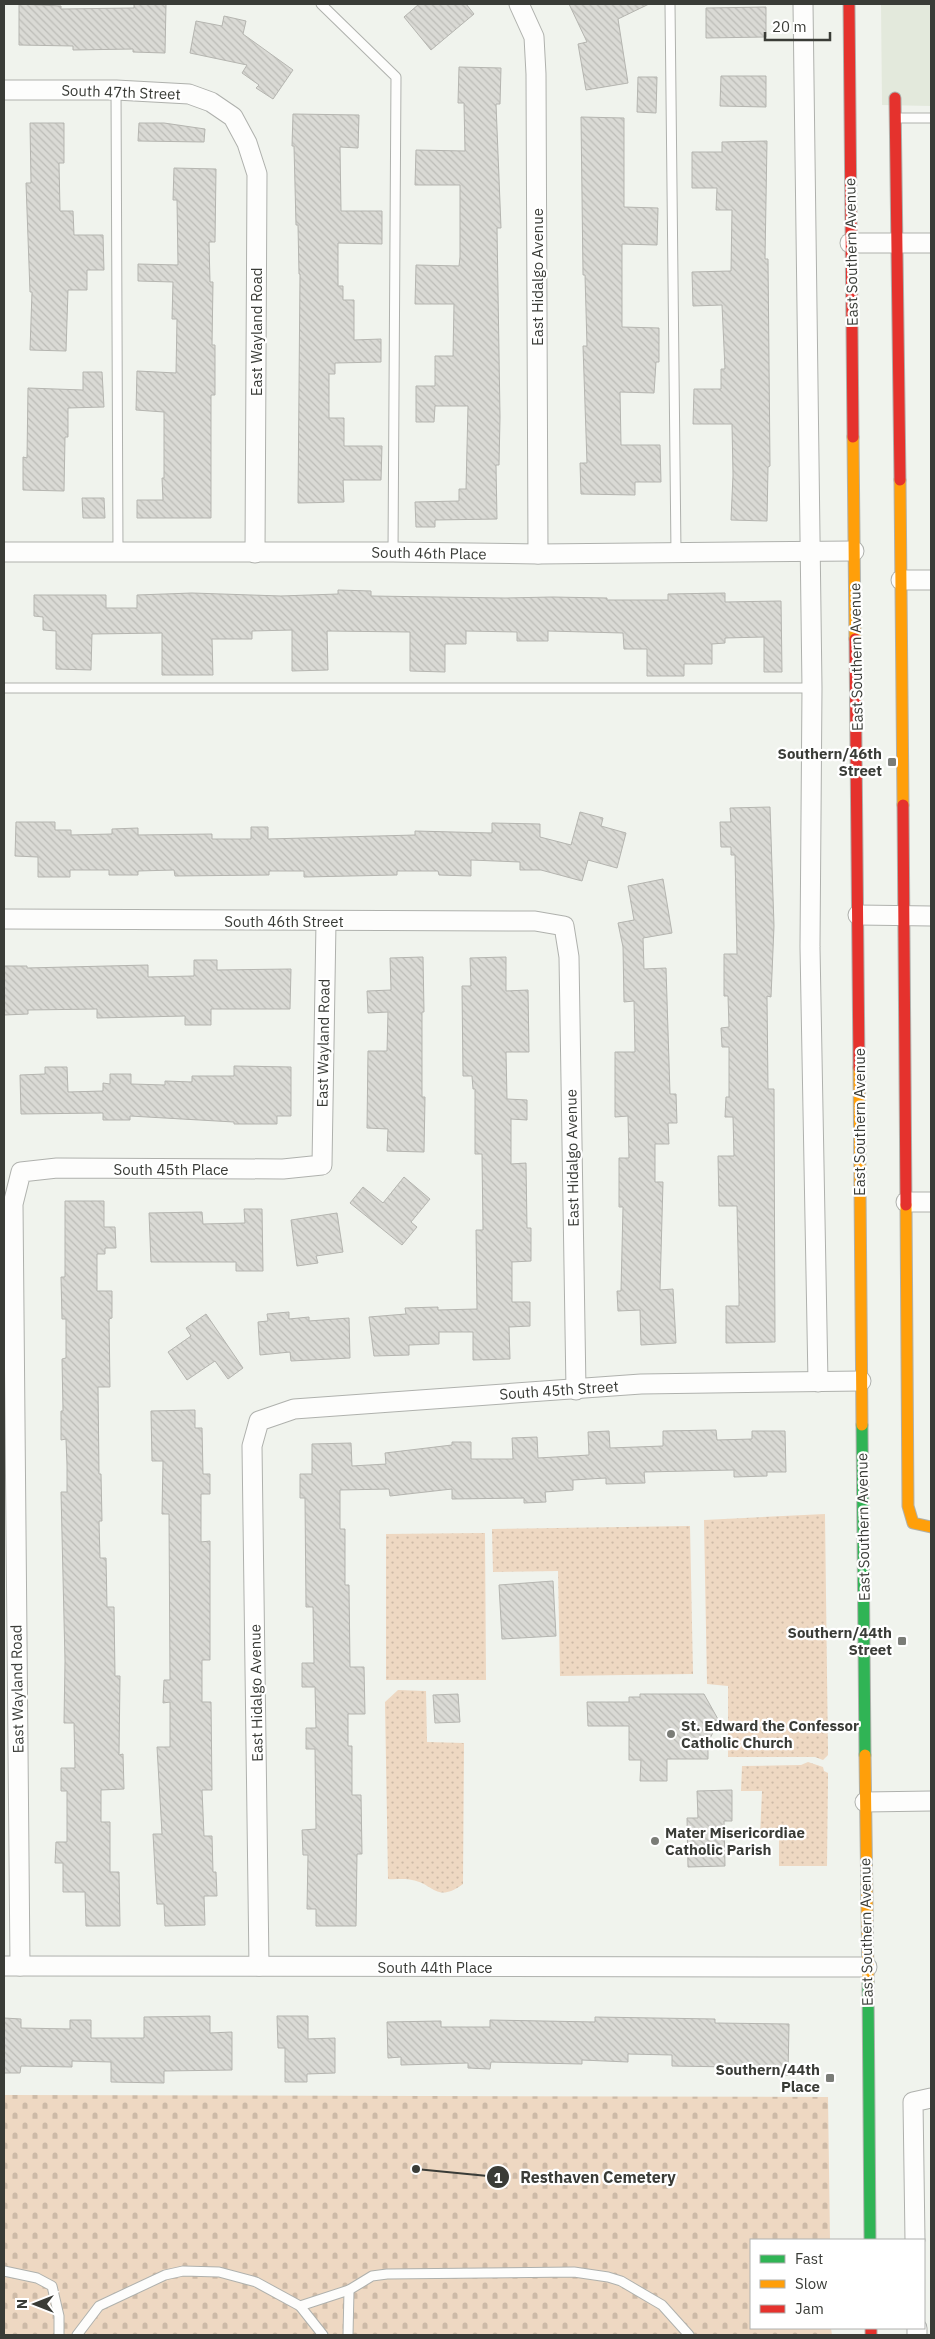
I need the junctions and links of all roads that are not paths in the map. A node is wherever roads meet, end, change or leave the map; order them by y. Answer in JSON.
{"nodes":[{"id":1,"x":321,"y":4,"type":"edge"},
{"id":2,"x":519,"y":4,"type":"edge"},
{"id":3,"x":670,"y":4,"type":"edge"},
{"id":4,"x":803,"y":4,"type":"edge"},
{"id":5,"x":849,"y":4,"type":"edge"},
{"id":6,"x":4,"y":90,"type":"edge"},
{"id":7,"x":116,"y":90,"type":"junction"},
{"id":8,"x":895,"y":98,"type":"dead end"},
{"id":9,"x":233,"y":116,"type":"joint"},
{"id":10,"x":895,"y":118,"type":"junction"},
{"id":11,"x":931,"y":118,"type":"edge"},
{"id":12,"x":850,"y":243,"type":"junction"},
{"id":13,"x":897,"y":243,"type":"junction"},
{"id":14,"x":931,"y":243,"type":"edge"},
{"id":15,"x":854,"y":551,"type":"junction"},
{"id":16,"x":4,"y":552,"type":"edge"},
{"id":17,"x":393,"y":552,"type":"junction"},
{"id":18,"x":810,"y":552,"type":"junction"},
{"id":19,"x":118,"y":553,"type":"junction"},
{"id":20,"x":255,"y":553,"type":"junction"},
{"id":21,"x":676,"y":553,"type":"junction"},
{"id":22,"x":538,"y":554,"type":"junction"},
{"id":23,"x":901,"y":580,"type":"junction"},
{"id":24,"x":931,"y":580,"type":"edge"},
{"id":25,"x":4,"y":688,"type":"edge"},
{"id":26,"x":812,"y":688,"type":"junction"},
{"id":27,"x":858,"y":915,"type":"junction"},
{"id":28,"x":902,"y":916,"type":"junction"},
{"id":29,"x":931,"y":916,"type":"edge"},
{"id":30,"x":4,"y":919,"type":"edge"},
{"id":31,"x":326,"y":922,"type":"junction"},
{"id":32,"x":564,"y":926,"type":"joint"},
{"id":33,"x":322,"y":1165,"type":"joint"},
{"id":34,"x":21,"y":1172,"type":"joint"},
{"id":35,"x":906,"y":1202,"type":"junction"},
{"id":36,"x":931,"y":1202,"type":"edge"},
{"id":37,"x":861,"y":1381,"type":"junction"},
{"id":38,"x":818,"y":1382,"type":"junction"},
{"id":39,"x":576,"y":1390,"type":"junction"},
{"id":40,"x":260,"y":1421,"type":"joint"},
{"id":41,"x":931,"y":1527,"type":"edge"},
{"id":42,"x":931,"y":1801,"type":"edge"},
{"id":43,"x":865,"y":1802,"type":"junction"},
{"id":44,"x":12,"y":1966,"type":"edge"},
{"id":45,"x":260,"y":1966,"type":"junction"},
{"id":46,"x":867,"y":1967,"type":"junction"},
{"id":47,"x":922,"y":2100,"type":"edge"},
{"id":48,"x":870,"y":2239,"type":"edge"},
{"id":49,"x":915,"y":2239,"type":"edge"},
{"id":50,"x":4,"y":2271,"type":"edge"},
{"id":51,"x":349,"y":2290,"type":"junction"},
{"id":52,"x":300,"y":2306,"type":"junction"},
{"id":53,"x":60,"y":2335,"type":"edge"},
{"id":54,"x":77,"y":2335,"type":"edge"},
{"id":55,"x":323,"y":2335,"type":"edge"},
{"id":56,"x":348,"y":2335,"type":"edge"},
{"id":57,"x":689,"y":2335,"type":"edge"}],
"edges":[{"from":1,"to":17,"type":"lane"},
{"from":2,"to":22,"type":"street","name":"East Hidalgo Avenue"},
{"from":3,"to":21,"type":"lane"},
{"from":4,"to":18,"type":"street"},
{"from":5,"to":12,"type":"main road","name":"East Southern Avenue"},
{"from":6,"to":7,"type":"street","name":"South 47th Street"},
{"from":7,"to":9,"type":"street","name":"South 47th Street"},
{"from":7,"to":19,"type":"lane"},
{"from":8,"to":10,"type":"main road"},
{"from":9,"to":20,"type":"street","name":"East Wayland Road"},
{"from":10,"to":11,"type":"lane"},
{"from":10,"to":13,"type":"main road"},
{"from":12,"to":13,"type":"street"},
{"from":12,"to":15,"type":"main road","name":"East Southern Avenue"},
{"from":13,"to":14,"type":"street"},
{"from":13,"to":23,"type":"main road"},
{"from":15,"to":18,"type":"street","name":"South 46th Place"},
{"from":15,"to":27,"type":"main road","name":"East Southern Avenue"},
{"from":16,"to":19,"type":"street","name":"South 46th Place"},
{"from":17,"to":20,"type":"street","name":"South 46th Place"},
{"from":17,"to":22,"type":"street","name":"South 46th Place"},
{"from":18,"to":21,"type":"street","name":"South 46th Place"},
{"from":18,"to":26,"type":"street"},
{"from":19,"to":20,"type":"street","name":"South 46th Place"},
{"from":21,"to":22,"type":"street","name":"South 46th Place"},
{"from":23,"to":24,"type":"street"},
{"from":23,"to":28,"type":"main road"},
{"from":25,"to":26,"type":"lane"},
{"from":26,"to":38,"type":"street"},
{"from":27,"to":28,"type":"street"},
{"from":27,"to":37,"type":"main road","name":"East Southern Avenue"},
{"from":28,"to":29,"type":"street"},
{"from":28,"to":35,"type":"main road"},
{"from":30,"to":31,"type":"street","name":"South 46th Street"},
{"from":31,"to":32,"type":"street","name":"South 46th Street"},
{"from":31,"to":33,"type":"street","name":"East Wayland Road"},
{"from":32,"to":39,"type":"street","name":"East Hidalgo Avenue"},
{"from":33,"to":34,"type":"street","name":"South 45th Place"},
{"from":34,"to":44,"type":"street","name":"East Wayland Road"},
{"from":35,"to":36,"type":"street"},
{"from":35,"to":41,"type":"main road"},
{"from":37,"to":38,"type":"street","name":"South 45th Street"},
{"from":37,"to":43,"type":"main road","name":"East Southern Avenue"},
{"from":38,"to":39,"type":"street","name":"South 45th Street"},
{"from":39,"to":40,"type":"street","name":"South 45th Street"},
{"from":40,"to":45,"type":"street","name":"East Hidalgo Avenue"},
{"from":42,"to":43,"type":"street"},
{"from":43,"to":46,"type":"main road","name":"East Southern Avenue"},
{"from":44,"to":45,"type":"street","name":"South 44th Place"},
{"from":45,"to":46,"type":"street","name":"South 44th Place"},
{"from":46,"to":48,"type":"main road","name":"East Southern Avenue"},
{"from":47,"to":49,"type":"street"},
{"from":50,"to":53,"type":"lane"},
{"from":51,"to":52,"type":"lane"},
{"from":51,"to":56,"type":"lane"},
{"from":51,"to":57,"type":"lane"},
{"from":52,"to":54,"type":"lane"},
{"from":52,"to":55,"type":"lane"}]}
